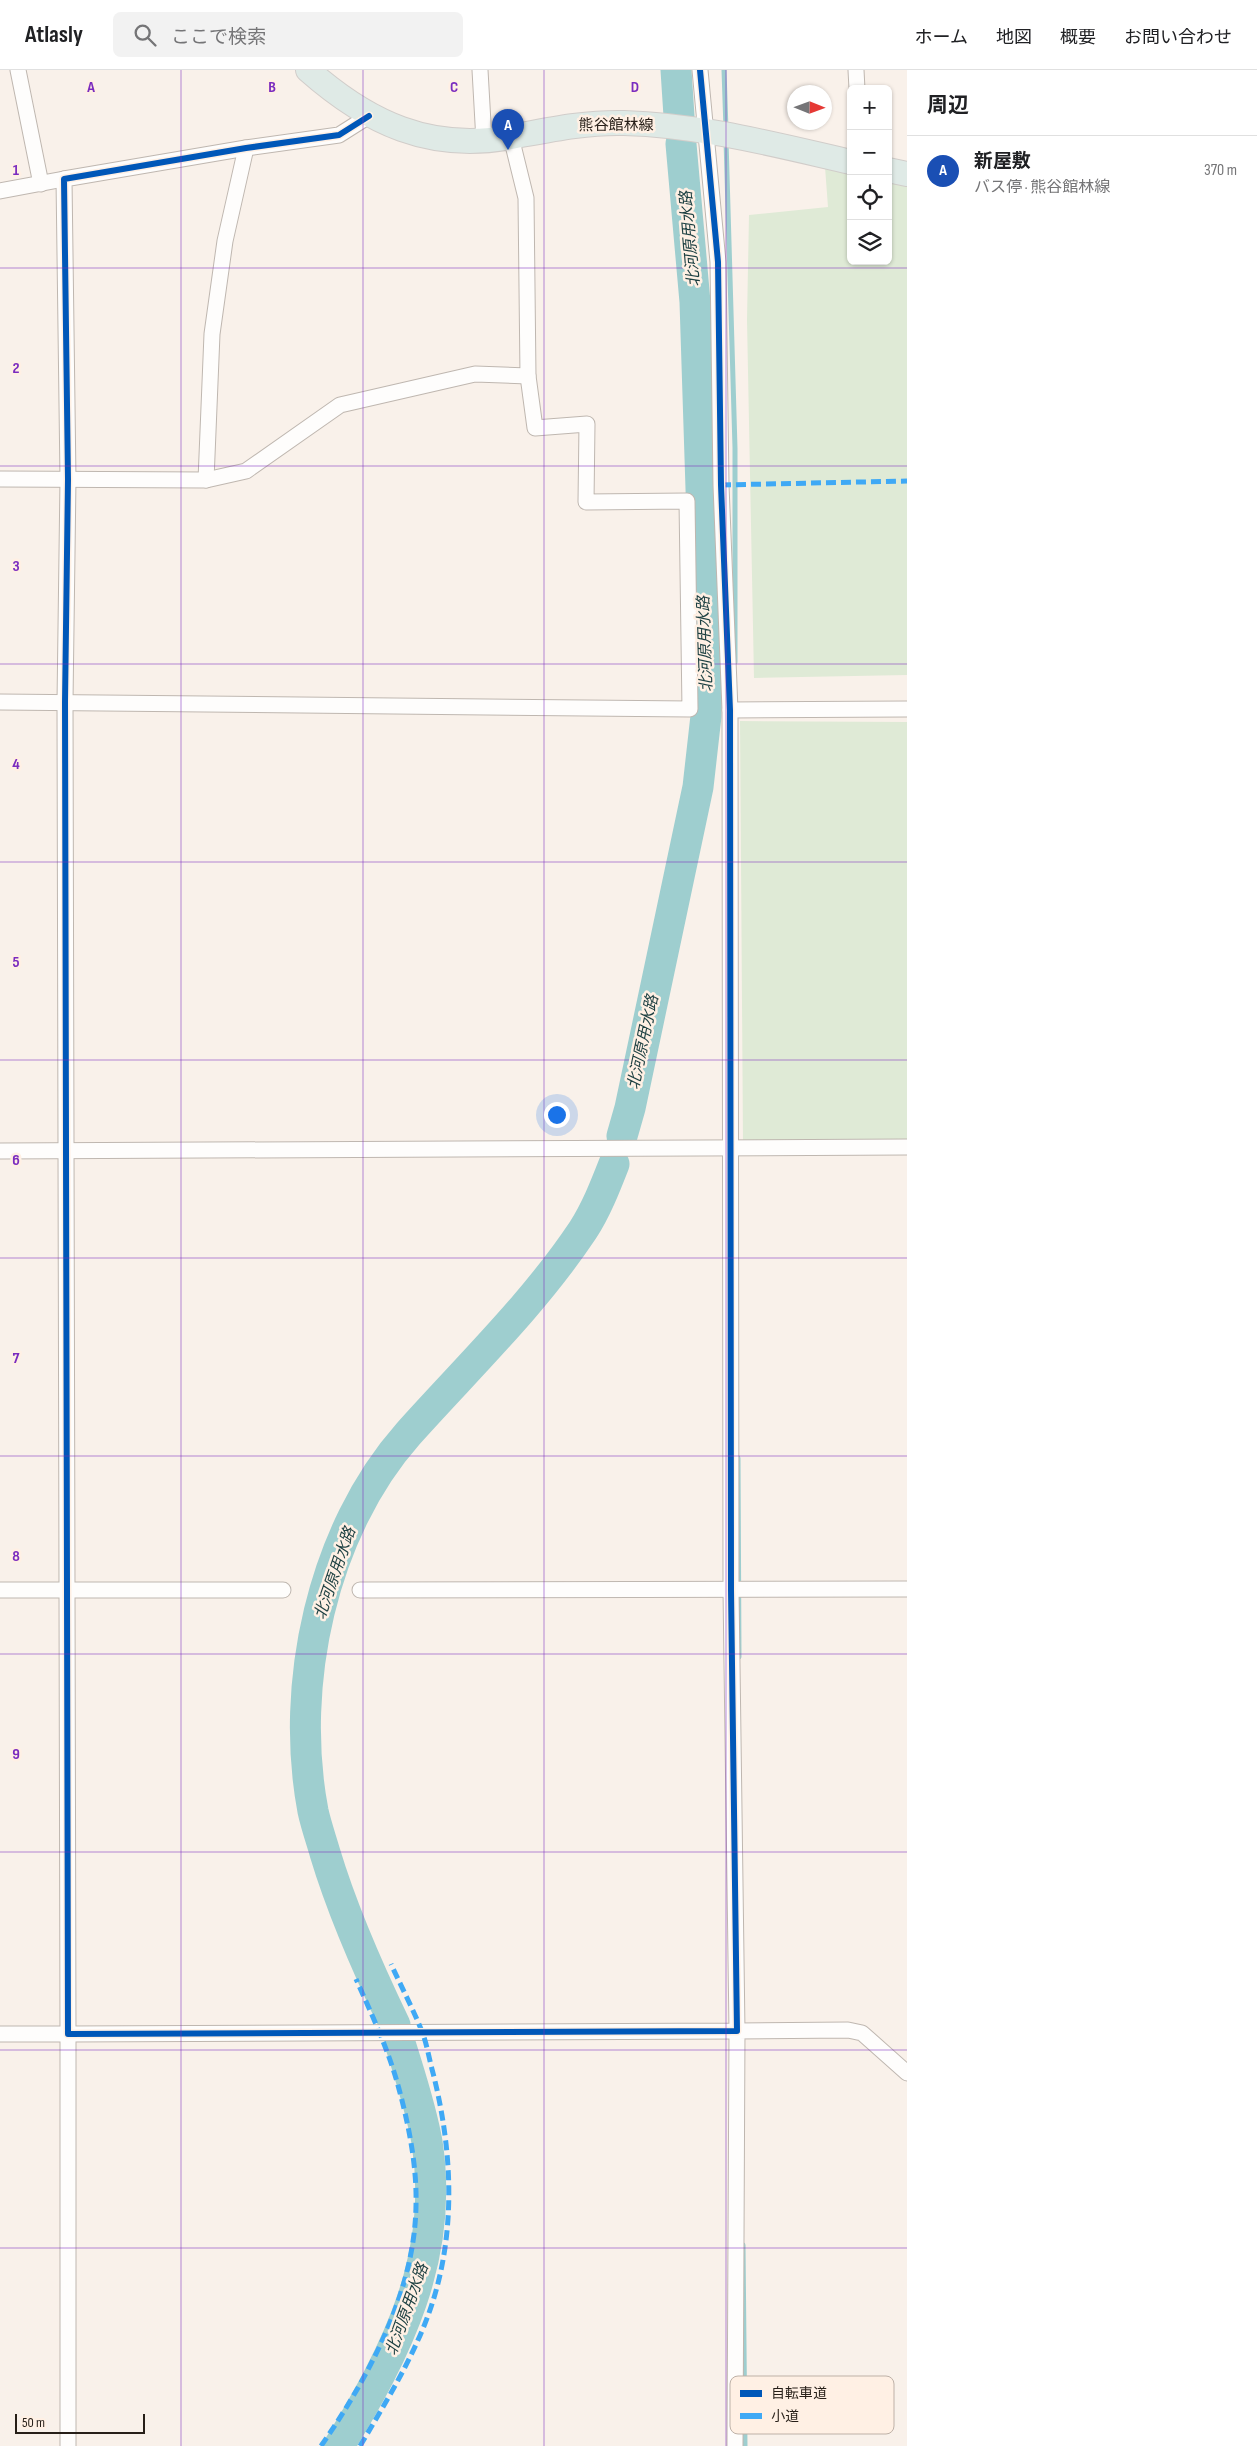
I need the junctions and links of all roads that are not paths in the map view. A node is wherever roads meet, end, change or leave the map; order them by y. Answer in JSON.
{"nodes":[{"id":1,"x":18,"y":70,"type":"edge"},
{"id":2,"x":308,"y":70,"type":"edge"},
{"id":3,"x":480,"y":70,"type":"edge"},
{"id":4,"x":700,"y":70,"type":"edge"},
{"id":5,"x":856,"y":70,"type":"edge"},
{"id":6,"x":857,"y":85,"type":"edge"},
{"id":7,"x":369,"y":116,"type":"junction"},
{"id":8,"x":701,"y":129,"type":"junction"},
{"id":9,"x":511,"y":137,"type":"junction"},
{"id":10,"x":484,"y":141,"type":"junction"},
{"id":11,"x":246,"y":148,"type":"junction"},
{"id":12,"x":847,"y":161,"type":"edge"},
{"id":13,"x":892,"y":171,"type":"edge"},
{"id":14,"x":907,"y":174,"type":"edge"},
{"id":15,"x":64,"y":179,"type":"junction"},
{"id":16,"x":41,"y":184,"type":"junction"},
{"id":17,"x":0,"y":191,"type":"edge"},
{"id":18,"x":528,"y":376,"type":"junction"},
{"id":19,"x":0,"y":479,"type":"edge"},
{"id":20,"x":68,"y":479,"type":"junction"},
{"id":21,"x":206,"y":480,"type":"junction"},
{"id":22,"x":0,"y":702,"type":"edge"},
{"id":23,"x":65,"y":702,"type":"junction"},
{"id":24,"x":907,"y":709,"type":"edge"},
{"id":25,"x":730,"y":710,"type":"junction"},
{"id":26,"x":907,"y":1147,"type":"edge"},
{"id":27,"x":731,"y":1148,"type":"junction"},
{"id":28,"x":66,"y":1150,"type":"junction"},
{"id":29,"x":0,"y":1151,"type":"edge"},
{"id":30,"x":907,"y":1589,"type":"edge"},
{"id":31,"x":0,"y":1590,"type":"edge"},
{"id":32,"x":68,"y":1590,"type":"junction"},
{"id":33,"x":283,"y":1590,"type":"dead end"},
{"id":34,"x":360,"y":1590,"type":"dead end"},
{"id":35,"x":732,"y":1590,"type":"junction"},
{"id":36,"x":737,"y":2031,"type":"junction"},
{"id":37,"x":0,"y":2034,"type":"edge"},
{"id":38,"x":68,"y":2034,"type":"junction"},
{"id":39,"x":907,"y":2073,"type":"edge"},
{"id":40,"x":736,"y":2376,"type":"edge"},
{"id":41,"x":68,"y":2446,"type":"edge"}],
"edges":[{"from":1,"to":16,"type":"street"},
{"from":2,"to":7,"type":"main road","name":"熊谷館林線"},
{"from":3,"to":10,"type":"street"},
{"from":4,"to":8,"type":"street"},
{"from":5,"to":6,"type":"street"},
{"from":7,"to":10,"type":"main road","name":"熊谷館林線"},
{"from":7,"to":11,"type":"street"},
{"from":8,"to":9,"type":"main road","name":"熊谷館林線"},
{"from":8,"to":12,"type":"main road","name":"熊谷館林線"},
{"from":8,"to":25,"type":"street"},
{"from":9,"to":10,"type":"main road","name":"熊谷館林線"},
{"from":9,"to":18,"type":"street"},
{"from":11,"to":15,"type":"street"},
{"from":11,"to":21,"type":"street"},
{"from":13,"to":14,"type":"main road"},
{"from":15,"to":16,"type":"street"},
{"from":15,"to":20,"type":"street"},
{"from":16,"to":17,"type":"street"},
{"from":18,"to":21,"type":"street"},
{"from":18,"to":23,"type":"street"},
{"from":19,"to":20,"type":"street"},
{"from":20,"to":21,"type":"street"},
{"from":20,"to":23,"type":"street"},
{"from":22,"to":23,"type":"street"},
{"from":23,"to":28,"type":"street"},
{"from":24,"to":25,"type":"street"},
{"from":25,"to":27,"type":"street"},
{"from":26,"to":27,"type":"street"},
{"from":27,"to":28,"type":"street"},
{"from":27,"to":35,"type":"street"},
{"from":28,"to":29,"type":"street"},
{"from":28,"to":32,"type":"street"},
{"from":30,"to":35,"type":"street"},
{"from":31,"to":32,"type":"street"},
{"from":32,"to":33,"type":"street"},
{"from":32,"to":38,"type":"street"},
{"from":34,"to":35,"type":"street"},
{"from":35,"to":36,"type":"street"},
{"from":36,"to":38,"type":"street"},
{"from":36,"to":39,"type":"street"},
{"from":36,"to":40,"type":"street"},
{"from":37,"to":38,"type":"street"},
{"from":38,"to":41,"type":"street"}]}
